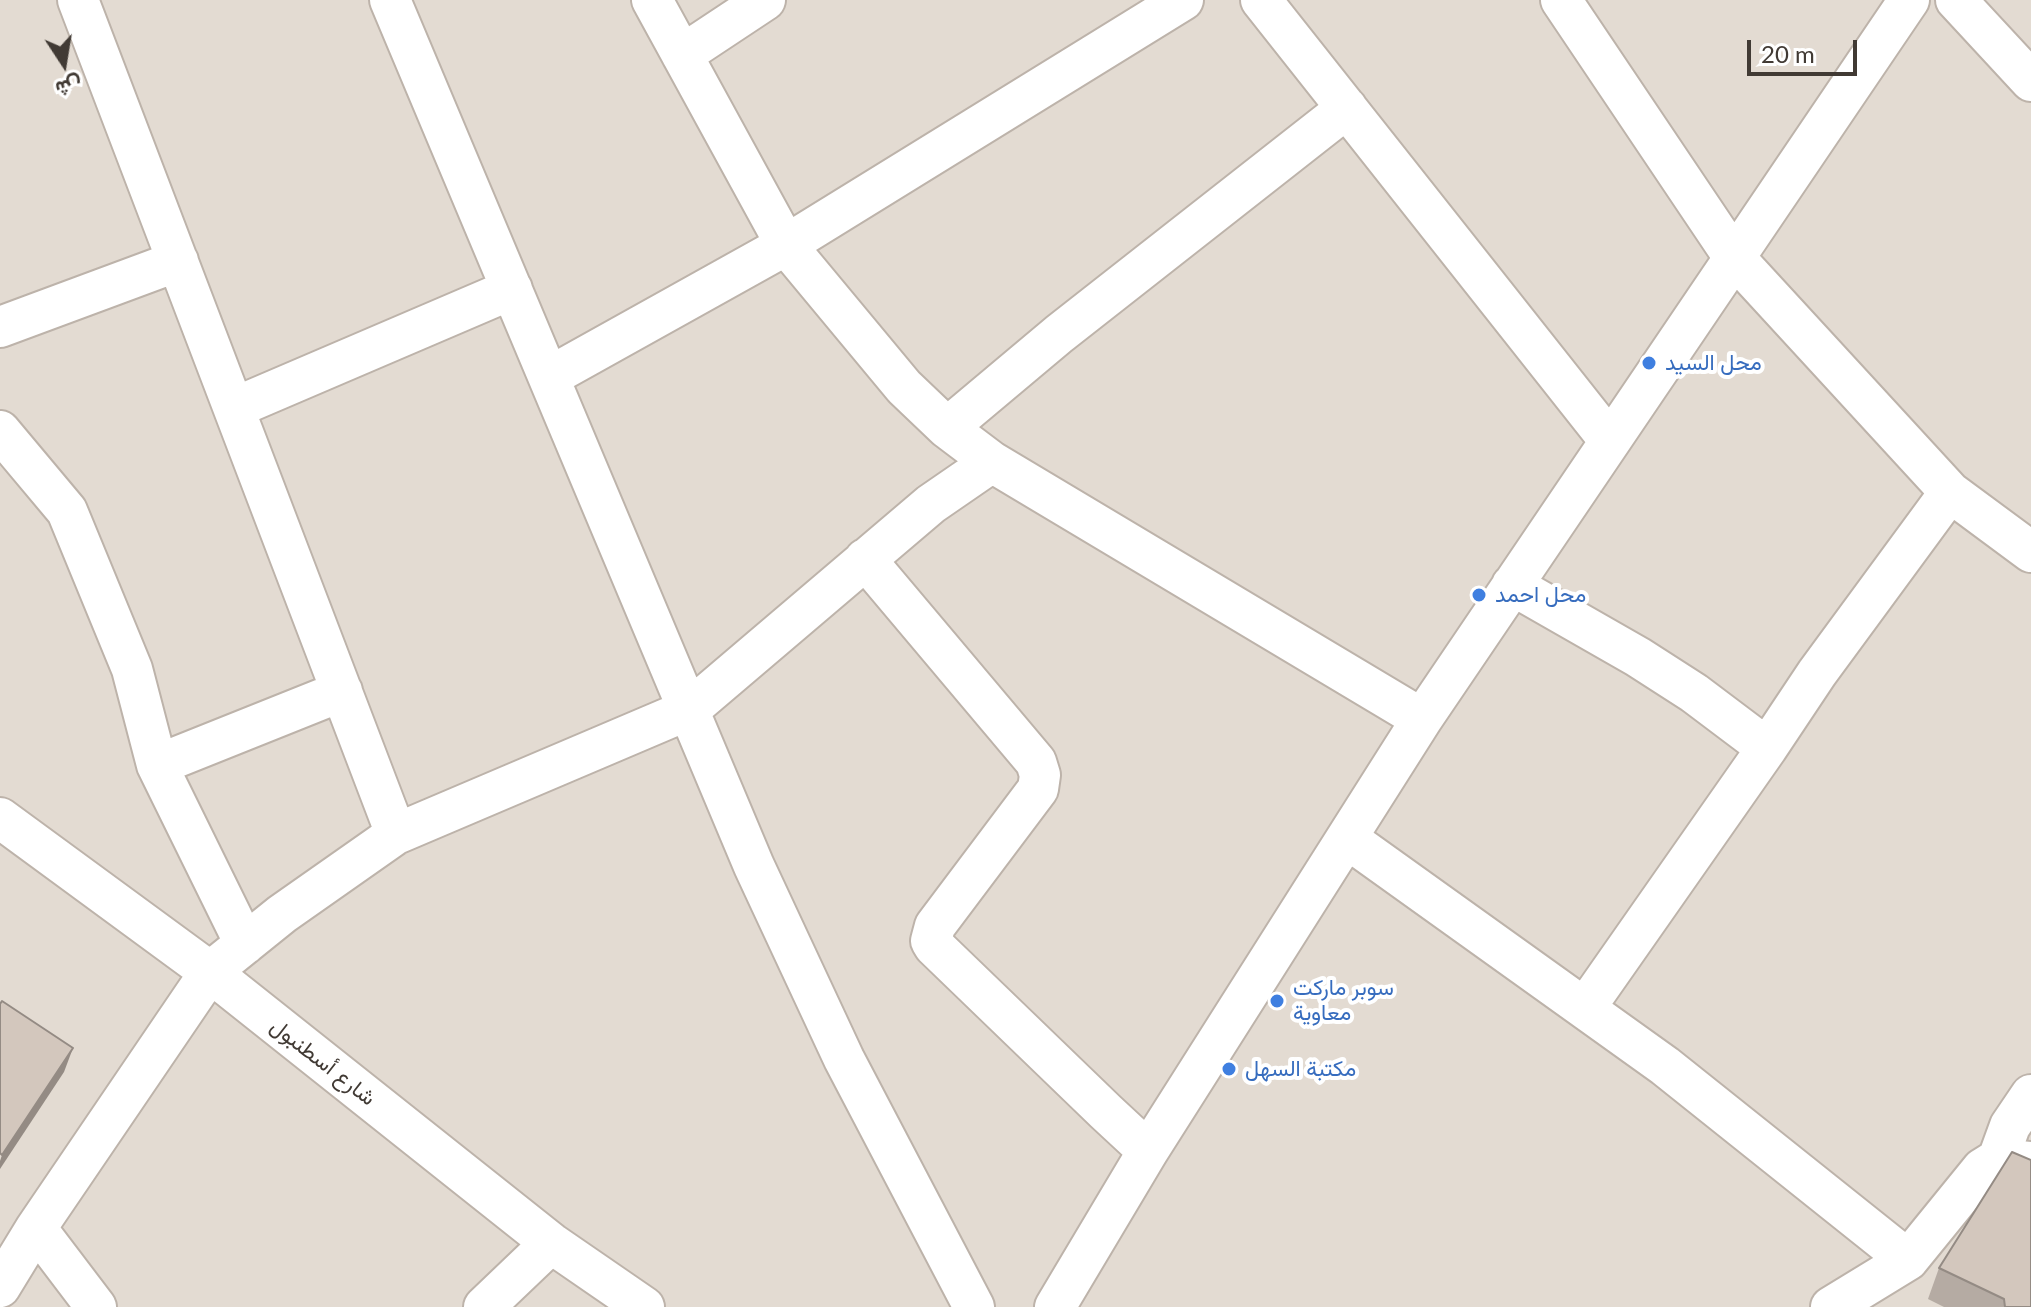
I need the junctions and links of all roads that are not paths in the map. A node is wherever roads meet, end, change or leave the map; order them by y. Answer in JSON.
{"nodes":[{"id":1,"x":78,"y":0,"type":"edge"},
{"id":2,"x":390,"y":0,"type":"edge"},
{"id":3,"x":652,"y":0,"type":"edge"},
{"id":4,"x":765,"y":0,"type":"edge"},
{"id":5,"x":1183,"y":0,"type":"edge"},
{"id":6,"x":1261,"y":0,"type":"edge"},
{"id":7,"x":1561,"y":0,"type":"edge"},
{"id":8,"x":1909,"y":0,"type":"edge"},
{"id":9,"x":1956,"y":0,"type":"edge"},
{"id":10,"x":682,"y":55,"type":"junction"},
{"id":11,"x":2031,"y":81,"type":"edge"},
{"id":12,"x":1347,"y":108,"type":"junction"},
{"id":13,"x":786,"y":245,"type":"junction"},
{"id":14,"x":1733,"y":256,"type":"junction"},
{"id":15,"x":178,"y":261,"type":"junction"},
{"id":16,"x":512,"y":289,"type":"junction"},
{"id":17,"x":0,"y":327,"type":"edge"},
{"id":18,"x":549,"y":377,"type":"junction"},
{"id":19,"x":234,"y":408,"type":"junction"},
{"id":20,"x":947,"y":428,"type":"junction"},
{"id":21,"x":0,"y":431,"type":"edge"},
{"id":22,"x":1610,"y":441,"type":"junction"},
{"id":23,"x":992,"y":462,"type":"junction"},
{"id":24,"x":1950,"y":492,"type":"junction"},
{"id":25,"x":2031,"y":552,"type":"edge"},
{"id":26,"x":865,"y":559,"type":"junction"},
{"id":27,"x":1512,"y":585,"type":"junction"},
{"id":28,"x":342,"y":691,"type":"junction"},
{"id":29,"x":690,"y":709,"type":"junction"},
{"id":30,"x":1422,"y":719,"type":"junction"},
{"id":31,"x":1767,"y":748,"type":"junction"},
{"id":32,"x":157,"y":765,"type":"junction"},
{"id":33,"x":0,"y":818,"type":"edge"},
{"id":34,"x":396,"y":834,"type":"junction"},
{"id":35,"x":1348,"y":839,"type":"junction"},
{"id":36,"x":245,"y":944,"type":"junction"},
{"id":37,"x":210,"y":972,"type":"junction"},
{"id":38,"x":1585,"y":1008,"type":"junction"},
{"id":39,"x":2031,"y":1095,"type":"edge"},
{"id":40,"x":1148,"y":1151,"type":"junction"},
{"id":41,"x":2015,"y":1161,"type":"edge"},
{"id":42,"x":36,"y":1228,"type":"junction"},
{"id":43,"x":551,"y":1243,"type":"junction"},
{"id":44,"x":1908,"y":1260,"type":"junction"},
{"id":45,"x":0,"y":1287,"type":"edge"},
{"id":46,"x":504,"y":1299,"type":"edge"},
{"id":47,"x":96,"y":1307,"type":"edge"},
{"id":48,"x":644,"y":1307,"type":"edge"},
{"id":49,"x":974,"y":1307,"type":"edge"},
{"id":50,"x":1055,"y":1307,"type":"edge"},
{"id":51,"x":1831,"y":1307,"type":"edge"}],
"edges":[{"from":1,"to":15,"type":"street"},
{"from":2,"to":16,"type":"street"},
{"from":3,"to":10,"type":"street"},
{"from":4,"to":10,"type":"street"},
{"from":5,"to":13,"type":"street"},
{"from":6,"to":12,"type":"street"},
{"from":7,"to":14,"type":"street"},
{"from":8,"to":14,"type":"street"},
{"from":9,"to":11,"type":"street"},
{"from":10,"to":13,"type":"street"},
{"from":12,"to":20,"type":"street"},
{"from":12,"to":22,"type":"street"},
{"from":13,"to":18,"type":"street"},
{"from":13,"to":20,"type":"street"},
{"from":14,"to":22,"type":"street"},
{"from":14,"to":24,"type":"street"},
{"from":15,"to":17,"type":"street"},
{"from":15,"to":19,"type":"street"},
{"from":16,"to":18,"type":"street"},
{"from":16,"to":19,"type":"street"},
{"from":18,"to":29,"type":"street"},
{"from":19,"to":28,"type":"street"},
{"from":20,"to":23,"type":"street"},
{"from":21,"to":32,"type":"street"},
{"from":22,"to":27,"type":"street"},
{"from":23,"to":26,"type":"street"},
{"from":23,"to":30,"type":"street"},
{"from":24,"to":25,"type":"street"},
{"from":24,"to":31,"type":"street"},
{"from":26,"to":29,"type":"street"},
{"from":26,"to":40,"type":"street"},
{"from":27,"to":30,"type":"street"},
{"from":27,"to":31,"type":"street"},
{"from":28,"to":32,"type":"street"},
{"from":28,"to":34,"type":"street"},
{"from":29,"to":34,"type":"street"},
{"from":29,"to":49,"type":"street"},
{"from":30,"to":35,"type":"street"},
{"from":31,"to":38,"type":"street"},
{"from":32,"to":36,"type":"street"},
{"from":33,"to":37,"type":"street","name":"شارع أسطنبول"},
{"from":34,"to":36,"type":"street"},
{"from":35,"to":38,"type":"street"},
{"from":35,"to":40,"type":"street"},
{"from":36,"to":37,"type":"street"},
{"from":37,"to":42,"type":"street"},
{"from":37,"to":43,"type":"street","name":"شارع أسطنبول"},
{"from":38,"to":44,"type":"street"},
{"from":39,"to":41,"type":"street"},
{"from":40,"to":50,"type":"street"},
{"from":41,"to":44,"type":"street"},
{"from":42,"to":45,"type":"street"},
{"from":42,"to":47,"type":"street"},
{"from":43,"to":46,"type":"street"},
{"from":43,"to":48,"type":"street","name":"شارع أسطنبول"},
{"from":44,"to":51,"type":"street"}]}
